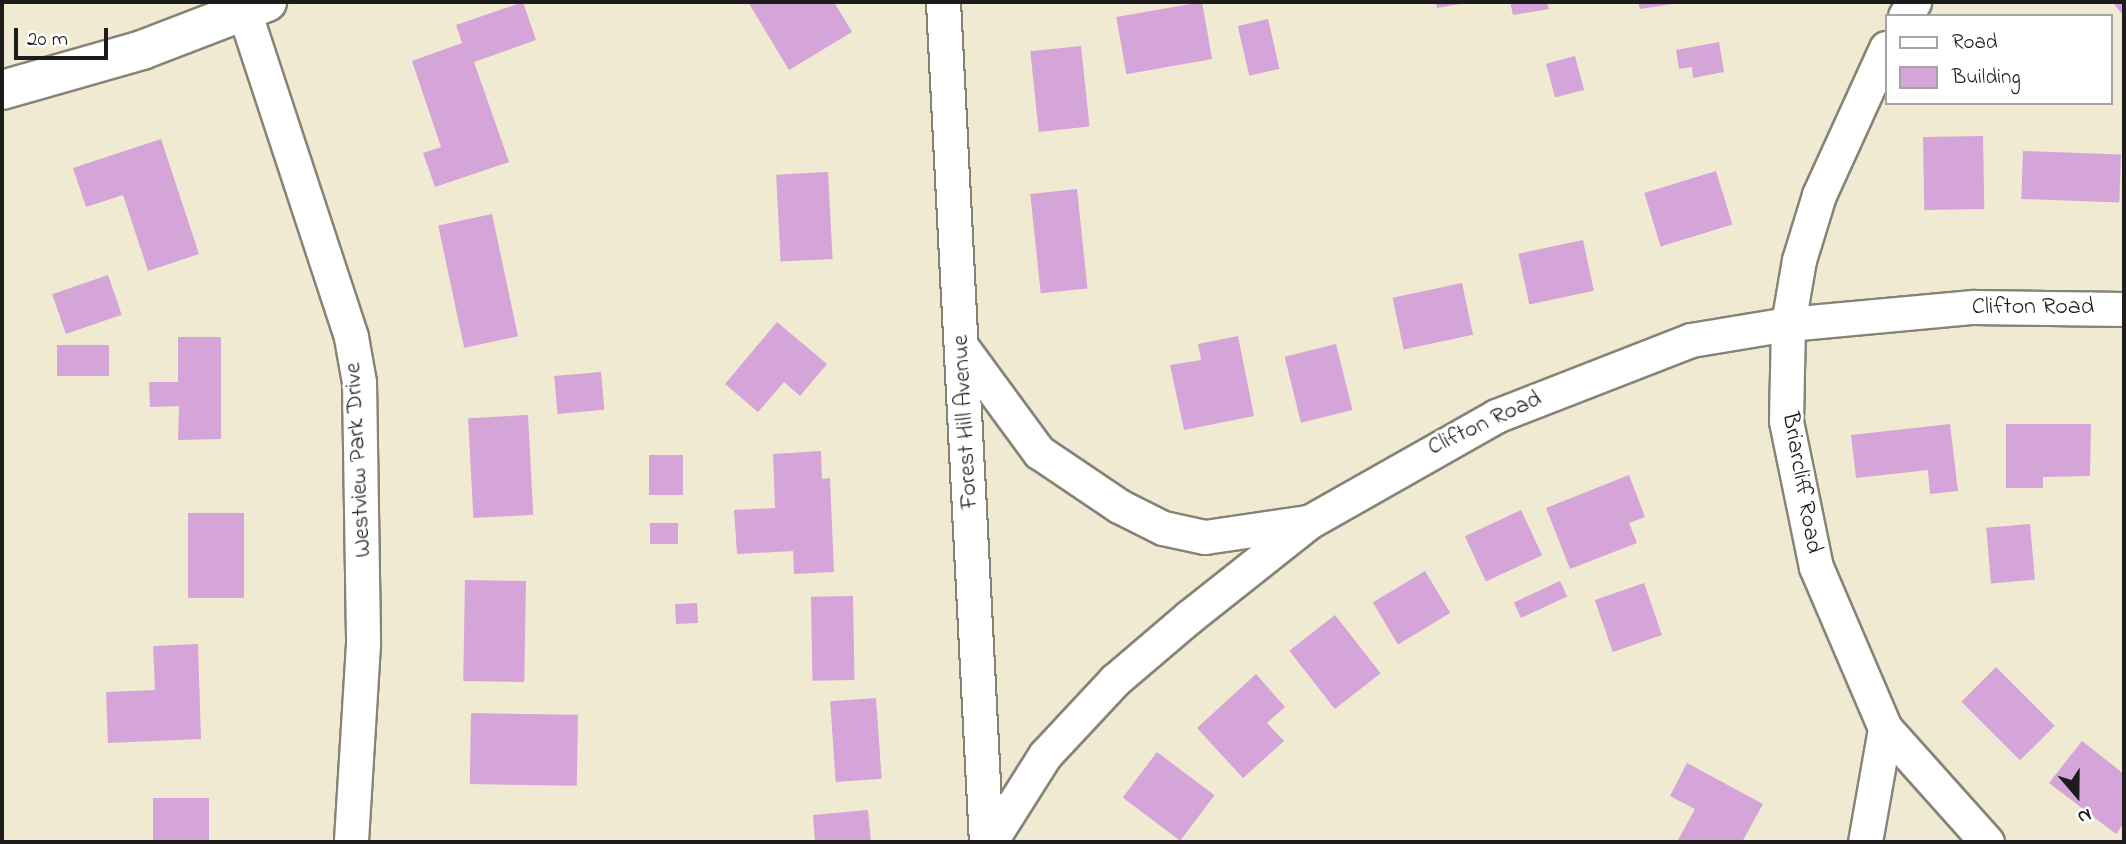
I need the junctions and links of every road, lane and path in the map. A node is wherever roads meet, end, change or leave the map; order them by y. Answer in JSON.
{"nodes":[{"id":1,"x":943,"y":2,"type":"edge"},
{"id":2,"x":256,"y":7,"type":"edge"},
{"id":3,"x":1884,"y":52,"type":"edge"},
{"id":4,"x":2,"y":90,"type":"edge"},
{"id":5,"x":2124,"y":309,"type":"edge"},
{"id":6,"x":1788,"y":324,"type":"junction"},
{"id":7,"x":963,"y":348,"type":"junction"},
{"id":8,"x":1309,"y":522,"type":"junction"},
{"id":9,"x":1885,"y":728,"type":"junction"},
{"id":10,"x":351,"y":842,"type":"edge"},
{"id":11,"x":988,"y":842,"type":"edge"},
{"id":12,"x":1865,"y":842,"type":"edge"},
{"id":13,"x":1987,"y":842,"type":"edge"}],
"edges":[{"from":1,"to":7,"type":"street","name":"Forest Hill Avenue"},
{"from":2,"to":4,"type":"street"},
{"from":2,"to":10,"type":"street","name":"Westview Park Drive"},
{"from":3,"to":6,"type":"street","name":"Briarcliff Road"},
{"from":5,"to":6,"type":"street","name":"Clifton Road"},
{"from":6,"to":8,"type":"street","name":"Clifton Road"},
{"from":6,"to":9,"type":"street","name":"Briarcliff Road"},
{"from":7,"to":8,"type":"street"},
{"from":7,"to":11,"type":"street","name":"Forest Hill Avenue"},
{"from":8,"to":11,"type":"street","name":"Clifton Road"},
{"from":9,"to":12,"type":"street"},
{"from":9,"to":13,"type":"street","name":"Briarcliff Road"}]}
